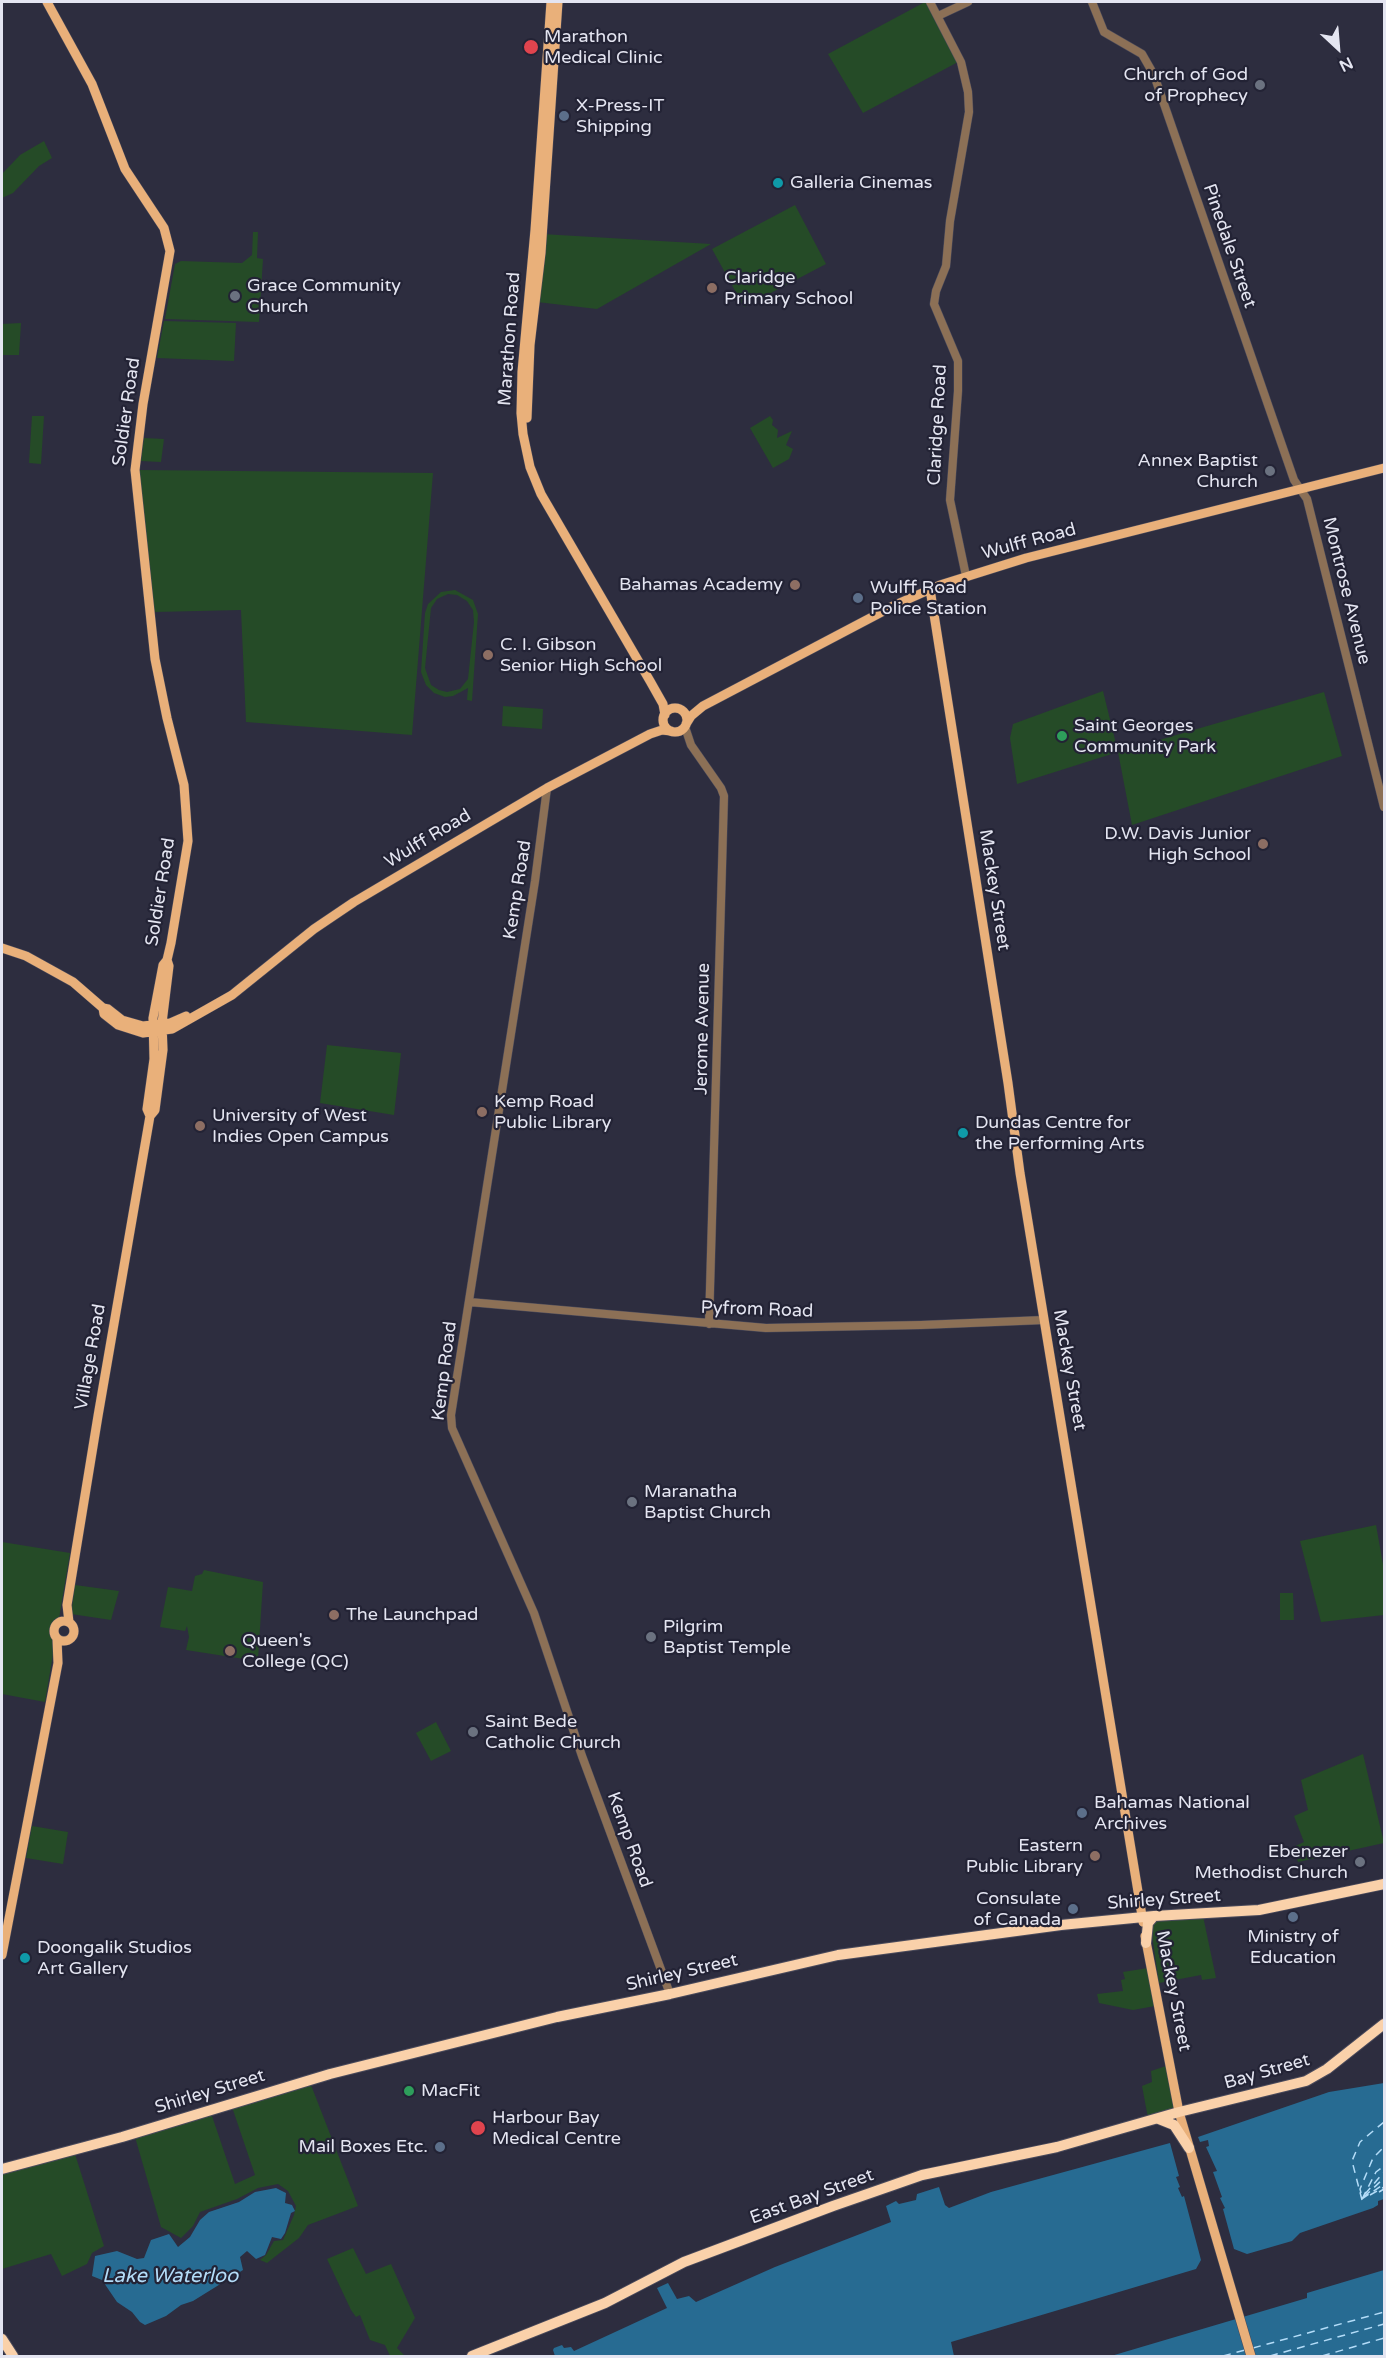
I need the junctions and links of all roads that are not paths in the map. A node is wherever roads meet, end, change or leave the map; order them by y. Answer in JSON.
{"nodes":[{"id":1,"x":47,"y":2,"type":"edge"},
{"id":2,"x":551,"y":2,"type":"edge"},
{"id":3,"x":558,"y":2,"type":"edge"},
{"id":4,"x":930,"y":2,"type":"edge"},
{"id":5,"x":968,"y":2,"type":"edge"},
{"id":6,"x":1092,"y":2,"type":"edge"},
{"id":7,"x":938,"y":16,"type":"junction"},
{"id":8,"x":1384,"y":468,"type":"edge"},
{"id":9,"x":1302,"y":489,"type":"junction"},
{"id":10,"x":966,"y":576,"type":"junction"},
{"id":11,"x":930,"y":589,"type":"junction"},
{"id":12,"x":704,"y":706,"type":"junction"},
{"id":13,"x":676,"y":709,"type":"junction"},
{"id":14,"x":664,"y":715,"type":"junction"},
{"id":15,"x":680,"y":728,"type":"junction"},
{"id":16,"x":650,"y":734,"type":"junction"},
{"id":17,"x":547,"y":788,"type":"junction"},
{"id":18,"x":1384,"y":807,"type":"edge"},
{"id":19,"x":2,"y":948,"type":"edge"},
{"id":20,"x":158,"y":1029,"type":"junction"},
{"id":21,"x":469,"y":1302,"type":"junction"},
{"id":22,"x":1044,"y":1320,"type":"junction"},
{"id":23,"x":709,"y":1324,"type":"junction"},
{"id":24,"x":64,"y":1622,"type":"junction"},
{"id":25,"x":57,"y":1639,"type":"junction"},
{"id":26,"x":68,"y":1641,"type":"junction"},
{"id":27,"x":58,"y":1659,"type":"junction"},
{"id":28,"x":1384,"y":1884,"type":"edge"},
{"id":29,"x":1148,"y":1917,"type":"junction"},
{"id":30,"x":1146,"y":1943,"type":"joint"},
{"id":31,"x":2,"y":1955,"type":"edge"},
{"id":32,"x":670,"y":1994,"type":"junction"},
{"id":33,"x":1384,"y":2024,"type":"edge"},
{"id":34,"x":1179,"y":2112,"type":"junction"},
{"id":35,"x":1159,"y":2119,"type":"junction"},
{"id":36,"x":1190,"y":2151,"type":"junction"},
{"id":37,"x":2,"y":2169,"type":"edge"},
{"id":38,"x":2,"y":2339,"type":"edge"},
{"id":39,"x":13,"y":2356,"type":"edge"},
{"id":40,"x":472,"y":2356,"type":"edge"},
{"id":41,"x":1251,"y":2356,"type":"edge"}],
"edges":[{"from":1,"to":20,"type":"main road","name":"Soldier Road"},
{"from":2,"to":14,"type":"main road","name":"Marathon Road"},
{"from":3,"to":13,"type":"main road","name":"Marathon Road"},
{"from":4,"to":7,"type":"street","name":"Claridge Road"},
{"from":5,"to":7,"type":"street"},
{"from":6,"to":9,"type":"street","name":"Pinedale Street"},
{"from":7,"to":10,"type":"street","name":"Claridge Road"},
{"from":8,"to":9,"type":"main road","name":"Wulff Road"},
{"from":9,"to":10,"type":"main road","name":"Wulff Road"},
{"from":9,"to":18,"type":"street","name":"Montrose Avenue"},
{"from":10,"to":11,"type":"main road","name":"Wulff Road"},
{"from":11,"to":12,"type":"main road","name":"Wulff Road"},
{"from":11,"to":22,"type":"main road","name":"Mackey Street"},
{"from":12,"to":13,"type":"main road","name":"Wulff Road"},
{"from":12,"to":15,"type":"main road","name":"Wulff Road"},
{"from":13,"to":14,"type":"main road"},
{"from":13,"to":15,"type":"main road","name":"Marathon Road"},
{"from":14,"to":15,"type":"main road","name":"Marathon Road"},
{"from":14,"to":16,"type":"main road","name":"Wulff Road"},
{"from":15,"to":16,"type":"main road","name":"Wulff Road"},
{"from":15,"to":23,"type":"street","name":"Jerome Avenue"},
{"from":16,"to":17,"type":"main road","name":"Wulff Road"},
{"from":17,"to":20,"type":"main road","name":"Wulff Road"},
{"from":17,"to":21,"type":"street","name":"Kemp Road"},
{"from":19,"to":20,"type":"main road"},
{"from":20,"to":24,"type":"main road","name":"Village Road"},
{"from":21,"to":23,"type":"street","name":"Pyfrom Road"},
{"from":21,"to":32,"type":"street","name":"Kemp Road"},
{"from":22,"to":23,"type":"street","name":"Pyfrom Road"},
{"from":22,"to":29,"type":"main road","name":"Mackey Street"},
{"from":24,"to":25,"type":"main road","name":"Village Road"},
{"from":24,"to":26,"type":"main road","name":"Village Road"},
{"from":25,"to":26,"type":"main road"},
{"from":25,"to":27,"type":"main road","name":"Village Road"},
{"from":26,"to":27,"type":"main road","name":"Village Road"},
{"from":27,"to":31,"type":"main road","name":"Village Road"},
{"from":28,"to":29,"type":"highway","name":"Shirley Street"},
{"from":29,"to":30,"type":"highway"},
{"from":29,"to":32,"type":"highway","name":"Shirley Street"},
{"from":30,"to":34,"type":"main road","name":"Mackey Street"},
{"from":32,"to":37,"type":"highway","name":"Shirley Street"},
{"from":33,"to":34,"type":"highway","name":"Bay Street"},
{"from":34,"to":35,"type":"highway","name":"East Bay Street"},
{"from":34,"to":36,"type":"main road","name":"Mackey Street"},
{"from":35,"to":36,"type":"highway"},
{"from":35,"to":40,"type":"highway","name":"East Bay Street"},
{"from":36,"to":41,"type":"main road","name":"Mackey Street"},
{"from":38,"to":39,"type":"highway"}]}
